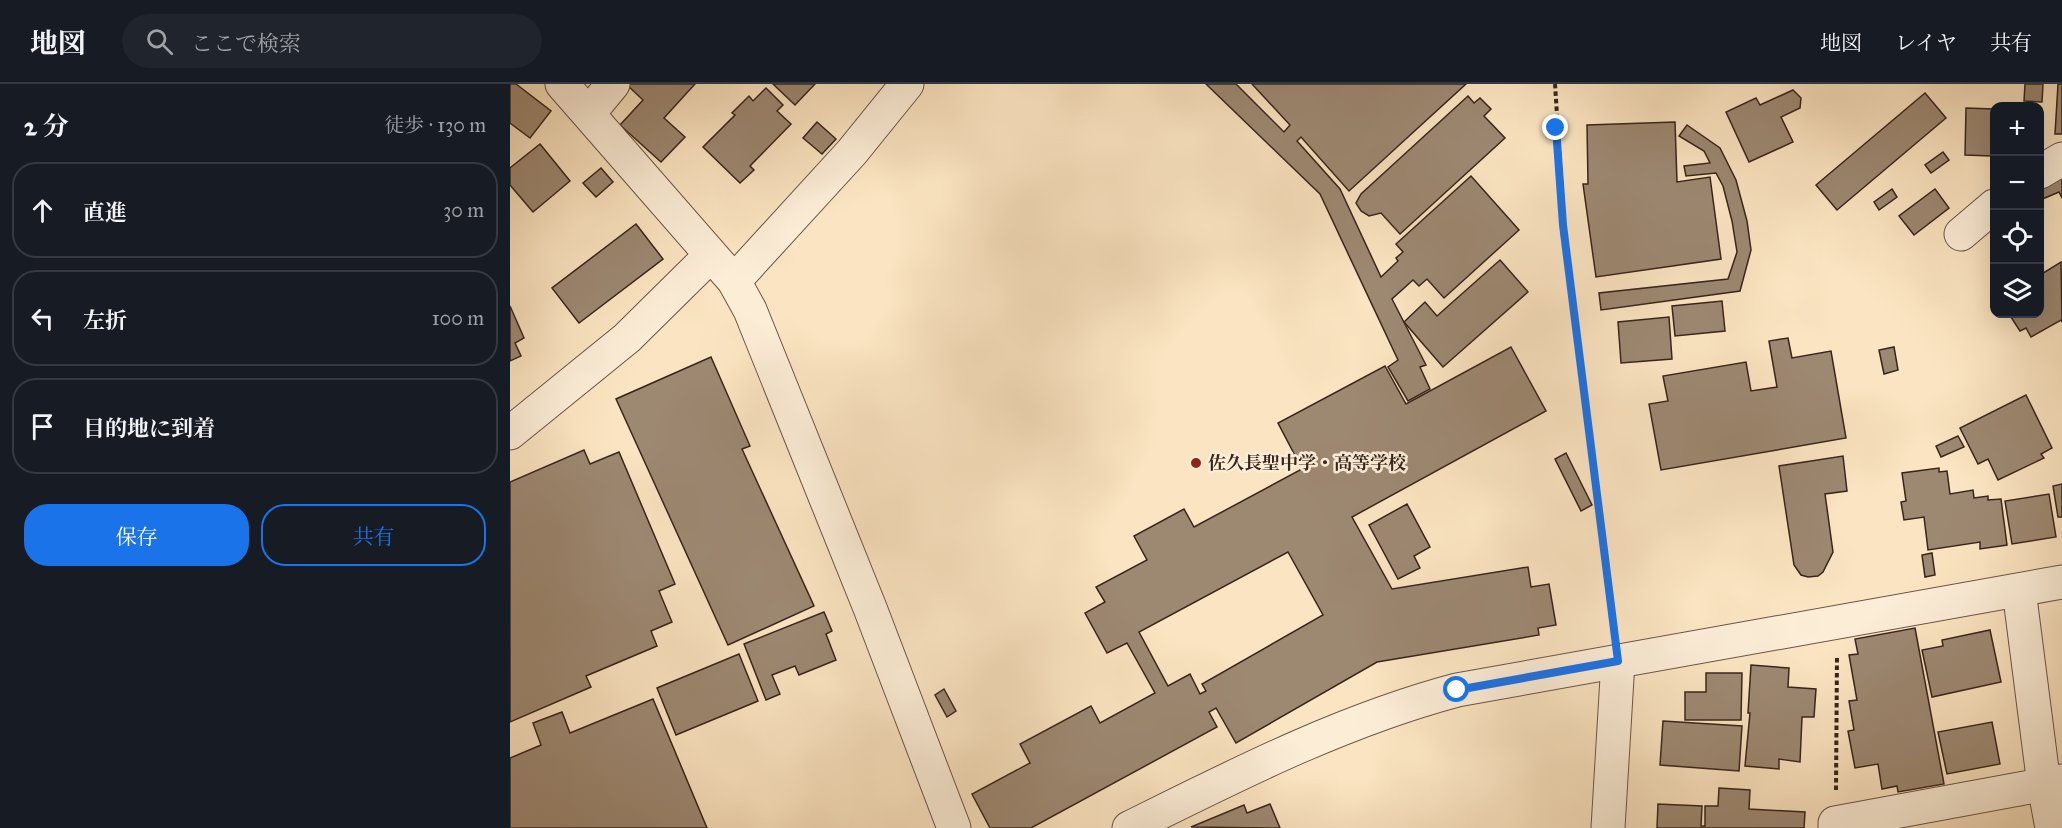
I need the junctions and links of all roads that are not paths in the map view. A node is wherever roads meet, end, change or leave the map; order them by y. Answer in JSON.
{"nodes":[{"id":1,"x":562,"y":84,"type":"edge"},
{"id":2,"x":613,"y":84,"type":"edge"},
{"id":3,"x":908,"y":84,"type":"edge"},
{"id":4,"x":589,"y":113,"type":"junction"},
{"id":5,"x":2062,"y":159,"type":"edge"},
{"id":6,"x":2044,"y":170,"type":"edge"},
{"id":7,"x":1990,"y":210,"type":"edge"},
{"id":8,"x":1961,"y":234,"type":"dead end"},
{"id":9,"x":710,"y":256,"type":"junction"},
{"id":10,"x":734,"y":281,"type":"junction"},
{"id":11,"x":510,"y":434,"type":"edge"},
{"id":12,"x":2062,"y":582,"type":"edge"},
{"id":13,"x":2019,"y":590,"type":"junction"},
{"id":14,"x":1618,"y":661,"type":"junction"},
{"id":15,"x":2053,"y":783,"type":"edge"},
{"id":16,"x":1835,"y":826,"type":"edge"},
{"id":17,"x":954,"y":828,"type":"edge"},
{"id":18,"x":1129,"y":828,"type":"edge"},
{"id":19,"x":1608,"y":828,"type":"edge"},
{"id":20,"x":2052,"y":828,"type":"edge"}],
"edges":[{"from":1,"to":4,"type":"street"},
{"from":2,"to":4,"type":"street"},
{"from":3,"to":10,"type":"street"},
{"from":4,"to":9,"type":"street"},
{"from":5,"to":6,"type":"street"},
{"from":7,"to":8,"type":"street"},
{"from":9,"to":10,"type":"street"},
{"from":9,"to":11,"type":"street"},
{"from":10,"to":17,"type":"street"},
{"from":12,"to":13,"type":"street"},
{"from":13,"to":14,"type":"street"},
{"from":13,"to":15,"type":"street"},
{"from":14,"to":18,"type":"street"},
{"from":14,"to":19,"type":"street"},
{"from":15,"to":16,"type":"street"},
{"from":15,"to":20,"type":"street"}]}
